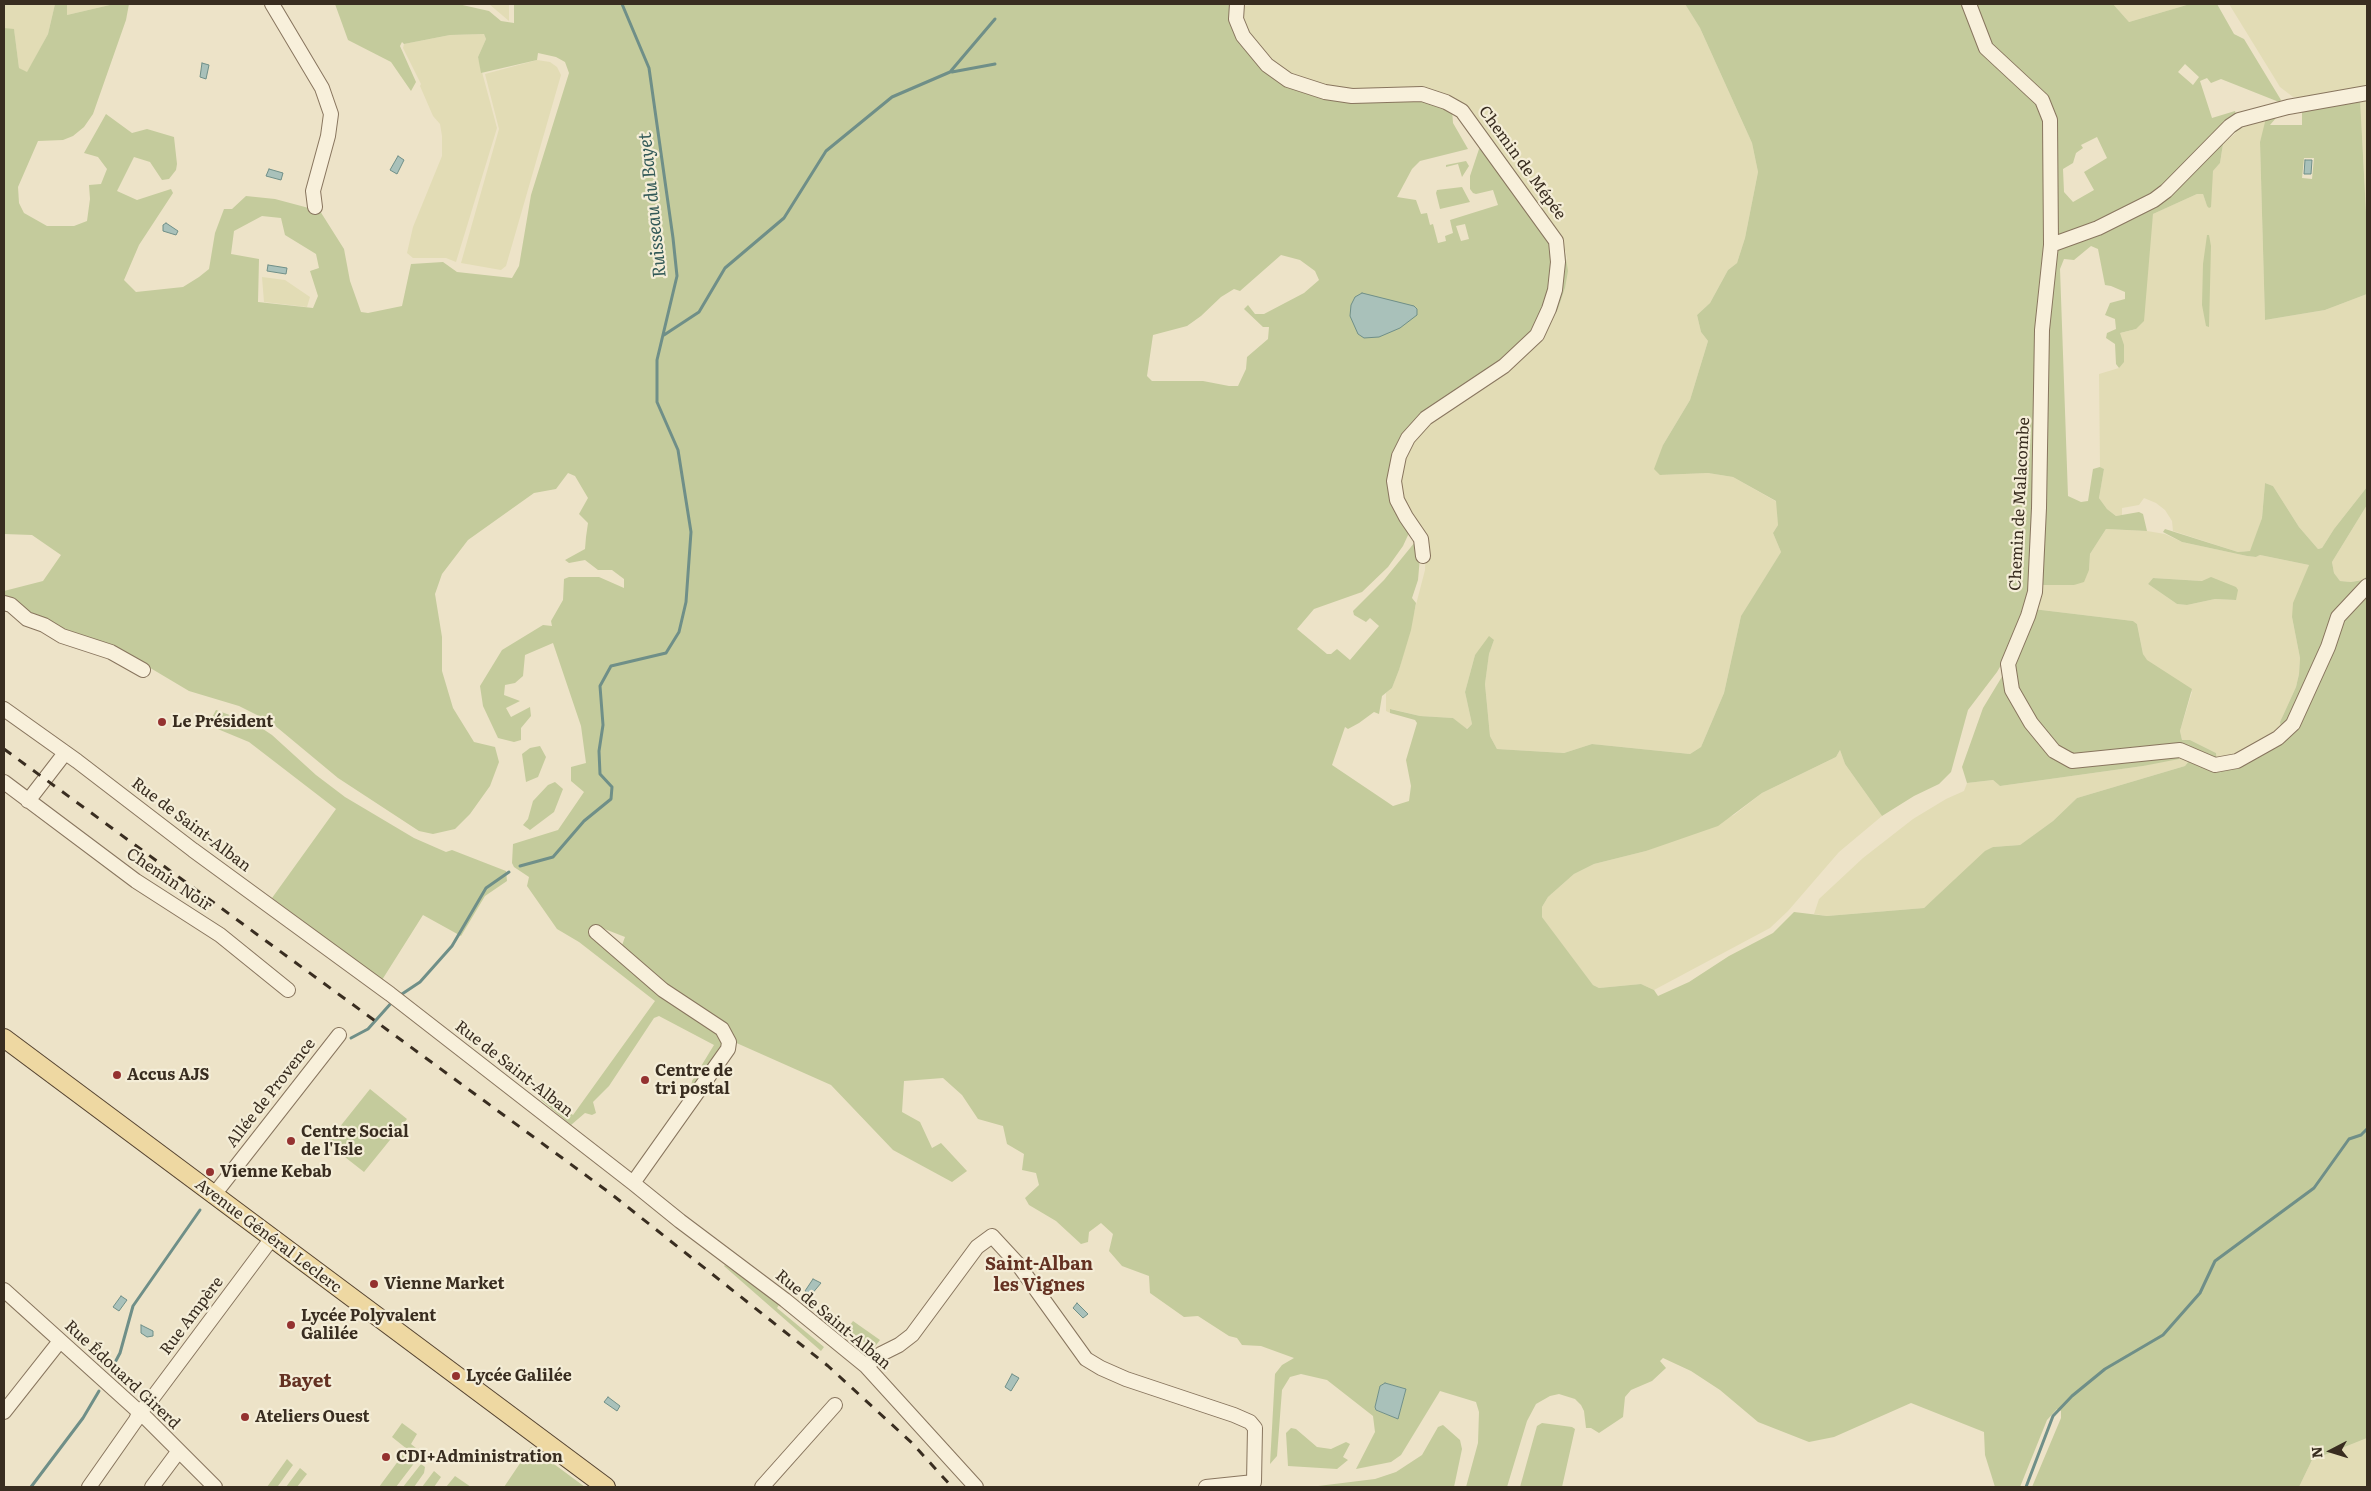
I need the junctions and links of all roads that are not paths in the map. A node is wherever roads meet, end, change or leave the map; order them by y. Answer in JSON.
{"nodes":[{"id":1,"x":272,"y":4,"type":"edge"},
{"id":2,"x":1237,"y":4,"type":"edge"},
{"id":3,"x":1970,"y":4,"type":"edge"},
{"id":4,"x":2367,"y":93,"type":"edge"},
{"id":5,"x":315,"y":206,"type":"dead end"},
{"id":6,"x":2051,"y":244,"type":"junction"},
{"id":7,"x":1423,"y":556,"type":"dead end"},
{"id":8,"x":2367,"y":586,"type":"edge"},
{"id":9,"x":4,"y":603,"type":"edge"},
{"id":10,"x":143,"y":670,"type":"dead end"},
{"id":11,"x":4,"y":709,"type":"edge"},
{"id":12,"x":65,"y":752,"type":"junction"},
{"id":13,"x":4,"y":782,"type":"edge"},
{"id":14,"x":28,"y":800,"type":"junction"},
{"id":15,"x":596,"y":932,"type":"dead end"},
{"id":16,"x":288,"y":990,"type":"dead end"},
{"id":17,"x":339,"y":1035,"type":"dead end"},
{"id":18,"x":4,"y":1038,"type":"edge"},
{"id":19,"x":633,"y":1183,"type":"junction"},
{"id":20,"x":213,"y":1196,"type":"junction"},
{"id":21,"x":272,"y":1238,"type":"junction"},
{"id":22,"x":4,"y":1290,"type":"edge"},
{"id":23,"x":60,"y":1341,"type":"junction"},
{"id":24,"x":866,"y":1366,"type":"junction"},
{"id":25,"x":835,"y":1405,"type":"dead end"},
{"id":26,"x":4,"y":1412,"type":"edge"},
{"id":27,"x":139,"y":1413,"type":"junction"},
{"id":28,"x":178,"y":1452,"type":"junction"},
{"id":29,"x":89,"y":1487,"type":"edge"},
{"id":30,"x":152,"y":1487,"type":"edge"},
{"id":31,"x":215,"y":1487,"type":"edge"},
{"id":32,"x":606,"y":1487,"type":"edge"},
{"id":33,"x":762,"y":1487,"type":"edge"},
{"id":34,"x":976,"y":1487,"type":"edge"},
{"id":35,"x":1206,"y":1487,"type":"edge"}],
"edges":[{"from":1,"to":5,"type":"street"},
{"from":2,"to":7,"type":"street","name":"Chemin de Mépée"},
{"from":3,"to":6,"type":"street"},
{"from":4,"to":6,"type":"street"},
{"from":6,"to":8,"type":"street","name":"Chemin de Malacombe"},
{"from":9,"to":10,"type":"street"},
{"from":11,"to":12,"type":"street","name":"Rue de Saint-Alban"},
{"from":12,"to":14,"type":"street"},
{"from":12,"to":19,"type":"street","name":"Rue de Saint-Alban"},
{"from":13,"to":14,"type":"street","name":"Chemin Noir"},
{"from":14,"to":16,"type":"street","name":"Chemin Noir"},
{"from":15,"to":19,"type":"street"},
{"from":17,"to":20,"type":"street","name":"Allée de Provence"},
{"from":18,"to":20,"type":"main road","name":"Avenue Général Leclerc"},
{"from":19,"to":24,"type":"street","name":"Rue de Saint-Alban"},
{"from":20,"to":21,"type":"main road","name":"Avenue Général Leclerc"},
{"from":21,"to":27,"type":"street","name":"Rue Ampère"},
{"from":21,"to":32,"type":"main road","name":"Avenue Général Leclerc"},
{"from":22,"to":23,"type":"street","name":"Rue Édouard Girerd"},
{"from":23,"to":26,"type":"street"},
{"from":23,"to":27,"type":"street","name":"Rue Édouard Girerd"},
{"from":24,"to":34,"type":"street","name":"Rue de Saint-Alban"},
{"from":24,"to":35,"type":"street"},
{"from":25,"to":33,"type":"street"},
{"from":27,"to":28,"type":"street","name":"Rue Édouard Girerd"},
{"from":27,"to":29,"type":"street","name":"Rue Ampère"},
{"from":28,"to":30,"type":"street"},
{"from":28,"to":31,"type":"street","name":"Rue Édouard Girerd"}]}
